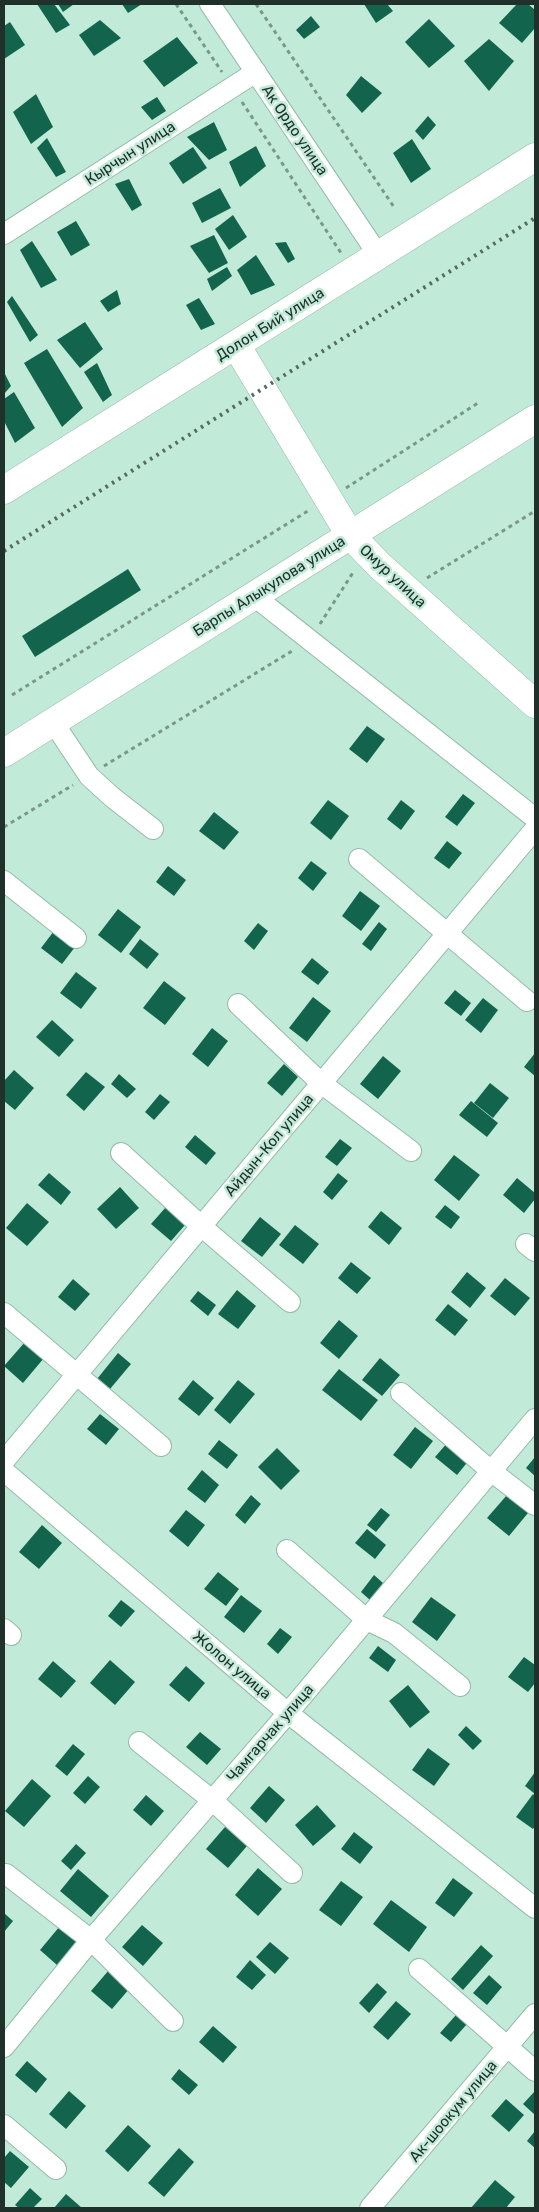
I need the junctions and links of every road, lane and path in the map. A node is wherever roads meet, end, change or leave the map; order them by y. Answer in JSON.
{"nodes":[{"id":1,"x":176,"y":4,"type":"edge"},
{"id":2,"x":210,"y":4,"type":"edge"},
{"id":3,"x":256,"y":4,"type":"edge"},
{"id":4,"x":256,"y":72,"type":"junction"},
{"id":5,"x":232,"y":87,"type":"junction"},
{"id":6,"x":535,"y":157,"type":"edge"},
{"id":7,"x":394,"y":207,"type":"dead end"},
{"id":8,"x":4,"y":234,"type":"edge"},
{"id":9,"x":344,"y":256,"type":"dead end"},
{"id":10,"x":379,"y":256,"type":"junction"},
{"id":11,"x":236,"y":345,"type":"junction"},
{"id":12,"x":478,"y":403,"type":"dead end"},
{"id":13,"x":535,"y":420,"type":"edge"},
{"id":14,"x":4,"y":490,"type":"edge"},
{"id":15,"x":329,"y":498,"type":"junction"},
{"id":16,"x":535,"y":511,"type":"edge"},
{"id":17,"x":350,"y":535,"type":"junction"},
{"id":18,"x":372,"y":557,"type":"junction"},
{"id":19,"x":423,"y":580,"type":"dead end"},
{"id":20,"x":254,"y":596,"type":"junction"},
{"id":21,"x":310,"y":640,"type":"junction"},
{"id":22,"x":12,"y":695,"type":"dead end"},
{"id":23,"x":535,"y":704,"type":"edge"},
{"id":24,"x":53,"y":722,"type":"junction"},
{"id":25,"x":4,"y":753,"type":"edge"},
{"id":26,"x":89,"y":776,"type":"junction"},
{"id":27,"x":535,"y":818,"type":"edge"},
{"id":28,"x":4,"y":827,"type":"edge"},
{"id":29,"x":153,"y":829,"type":"dead end"},
{"id":30,"x":535,"y":829,"type":"edge"},
{"id":31,"x":359,"y":859,"type":"dead end"},
{"id":32,"x":4,"y":881,"type":"edge"},
{"id":33,"x":447,"y":934,"type":"junction"},
{"id":34,"x":76,"y":938,"type":"dead end"},
{"id":35,"x":527,"y":1000,"type":"dead end"},
{"id":36,"x":238,"y":1004,"type":"dead end"},
{"id":37,"x":321,"y":1083,"type":"junction"},
{"id":38,"x":411,"y":1151,"type":"dead end"},
{"id":39,"x":121,"y":1153,"type":"dead end"},
{"id":40,"x":201,"y":1226,"type":"junction"},
{"id":41,"x":290,"y":1302,"type":"dead end"},
{"id":42,"x":4,"y":1313,"type":"edge"},
{"id":43,"x":76,"y":1375,"type":"junction"},
{"id":44,"x":401,"y":1394,"type":"dead end"},
{"id":45,"x":535,"y":1419,"type":"edge"},
{"id":46,"x":161,"y":1446,"type":"dead end"},
{"id":47,"x":4,"y":1461,"type":"edge"},
{"id":48,"x":4,"y":1471,"type":"edge"},
{"id":49,"x":491,"y":1471,"type":"junction"},
{"id":50,"x":535,"y":1506,"type":"edge"},
{"id":51,"x":287,"y":1550,"type":"dead end"},
{"id":52,"x":367,"y":1620,"type":"junction"},
{"id":53,"x":460,"y":1686,"type":"dead end"},
{"id":54,"x":288,"y":1713,"type":"junction"},
{"id":55,"x":139,"y":1742,"type":"dead end"},
{"id":56,"x":212,"y":1800,"type":"junction"},
{"id":57,"x":292,"y":1873,"type":"dead end"},
{"id":58,"x":6,"y":1874,"type":"dead end"},
{"id":59,"x":535,"y":1908,"type":"edge"},
{"id":60,"x":91,"y":1940,"type":"junction"},
{"id":61,"x":419,"y":1969,"type":"dead end"},
{"id":62,"x":535,"y":2014,"type":"edge"},
{"id":63,"x":173,"y":2021,"type":"dead end"},
{"id":64,"x":508,"y":2046,"type":"junction"},
{"id":65,"x":4,"y":2047,"type":"edge"},
{"id":66,"x":535,"y":2071,"type":"edge"},
{"id":67,"x":4,"y":2125,"type":"edge"},
{"id":68,"x":56,"y":2169,"type":"dead end"},
{"id":69,"x":370,"y":2208,"type":"edge"}],
"edges":[{"from":1,"to":5,"type":"path"},
{"from":2,"to":4,"type":"street","name":"Ак Ордо улица"},
{"from":3,"to":7,"type":"path"},
{"from":4,"to":5,"type":"street","name":"Кырчын улица"},
{"from":4,"to":10,"type":"street","name":"Ак Ордо улица"},
{"from":5,"to":8,"type":"street","name":"Кырчын улица"},
{"from":5,"to":9,"type":"path"},
{"from":6,"to":10,"type":"street","name":"Долон Бий улица"},
{"from":10,"to":11,"type":"street","name":"Долон Бий улица"},
{"from":11,"to":14,"type":"street","name":"Долон Бий улица"},
{"from":11,"to":15,"type":"street","name":"Омур улица"},
{"from":12,"to":15,"type":"path"},
{"from":13,"to":17,"type":"street","name":"Барпы Алыкулова улица"},
{"from":15,"to":17,"type":"street","name":"Омур улица"},
{"from":15,"to":22,"type":"path"},
{"from":16,"to":19,"type":"path"},
{"from":17,"to":18,"type":"street","name":"Омур улица"},
{"from":17,"to":20,"type":"street","name":"Барпы Алыкулова улица"},
{"from":18,"to":21,"type":"path"},
{"from":18,"to":23,"type":"street","name":"Омур улица"},
{"from":20,"to":21,"type":"street"},
{"from":20,"to":24,"type":"street","name":"Барпы Алыкулова улица"},
{"from":21,"to":26,"type":"path"},
{"from":21,"to":27,"type":"street"},
{"from":24,"to":25,"type":"street","name":"Барпы Алыкулова улица"},
{"from":24,"to":26,"type":"street"},
{"from":26,"to":28,"type":"path"},
{"from":26,"to":29,"type":"street"},
{"from":30,"to":33,"type":"street","name":"Айдын-Кол улица"},
{"from":31,"to":33,"type":"street"},
{"from":32,"to":34,"type":"street"},
{"from":33,"to":35,"type":"street"},
{"from":33,"to":37,"type":"street","name":"Айдын-Кол улица"},
{"from":36,"to":37,"type":"street"},
{"from":37,"to":38,"type":"street"},
{"from":37,"to":40,"type":"street","name":"Айдын-Кол улица"},
{"from":39,"to":40,"type":"street"},
{"from":40,"to":41,"type":"street"},
{"from":40,"to":43,"type":"street","name":"Айдын-Кол улица"},
{"from":42,"to":43,"type":"street"},
{"from":43,"to":46,"type":"street"},
{"from":43,"to":47,"type":"street","name":"Айдын-Кол улица"},
{"from":44,"to":49,"type":"street"},
{"from":45,"to":49,"type":"street","name":"Чамгарчак улица"},
{"from":48,"to":54,"type":"street","name":"Жолон улица"},
{"from":49,"to":50,"type":"street"},
{"from":49,"to":52,"type":"street","name":"Чамгарчак улица"},
{"from":51,"to":52,"type":"street"},
{"from":52,"to":53,"type":"street"},
{"from":52,"to":54,"type":"street","name":"Чамгарчак улица"},
{"from":54,"to":56,"type":"street","name":"Чамгарчак улица"},
{"from":54,"to":59,"type":"street","name":"Жолон улица"},
{"from":55,"to":56,"type":"street"},
{"from":56,"to":57,"type":"street"},
{"from":56,"to":60,"type":"street","name":"Чамгарчак улица"},
{"from":58,"to":60,"type":"street"},
{"from":60,"to":63,"type":"street"},
{"from":60,"to":65,"type":"street","name":"Чамгарчак улица"},
{"from":61,"to":64,"type":"street"},
{"from":62,"to":64,"type":"street","name":"Ак-шоокум улица"},
{"from":64,"to":66,"type":"street"},
{"from":64,"to":69,"type":"street","name":"Ак-шоокум улица"},
{"from":67,"to":68,"type":"street"}]}
